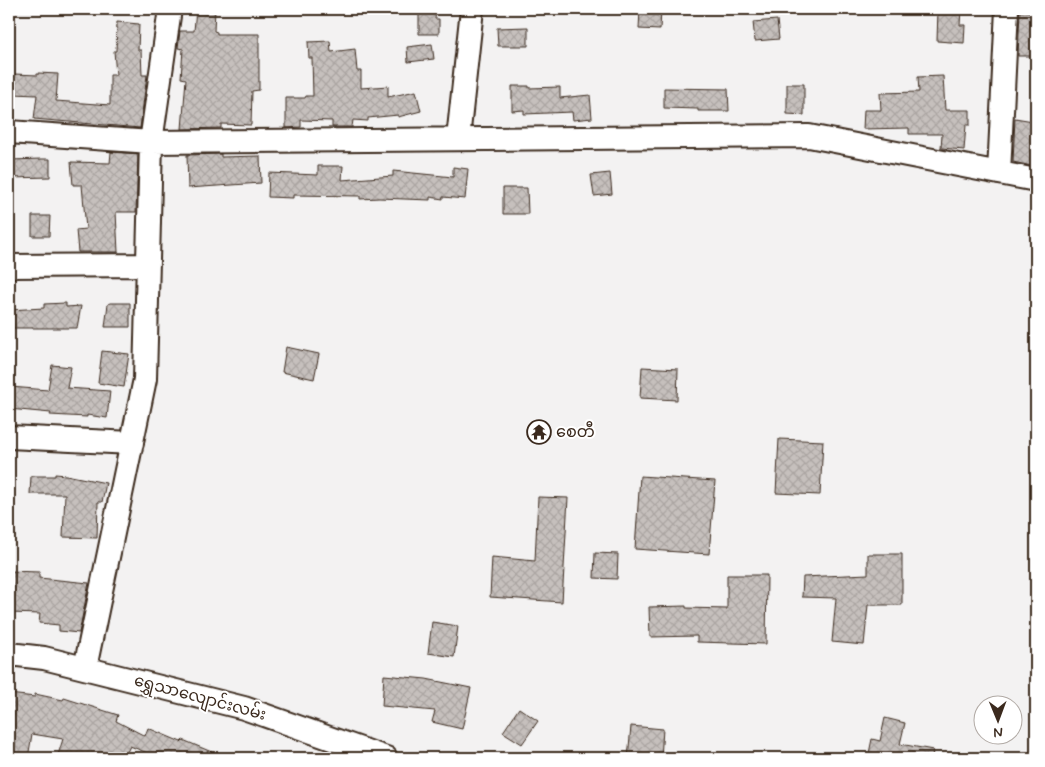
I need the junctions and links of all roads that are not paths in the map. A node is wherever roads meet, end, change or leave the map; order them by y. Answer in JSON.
{"nodes":[{"id":1,"x":170,"y":9,"type":"edge"},
{"id":2,"x":472,"y":9,"type":"edge"},
{"id":3,"x":1007,"y":9,"type":"edge"},
{"id":4,"x":9,"y":132,"type":"edge"},
{"id":5,"x":458,"y":139,"type":"junction"},
{"id":6,"x":151,"y":142,"type":"junction"},
{"id":7,"x":1000,"y":173,"type":"junction"},
{"id":8,"x":1036,"y":180,"type":"edge"},
{"id":9,"x":148,"y":265,"type":"junction"},
{"id":10,"x":9,"y":266,"type":"edge"},
{"id":11,"x":9,"y":437,"type":"edge"},
{"id":12,"x":132,"y":443,"type":"junction"},
{"id":13,"x":9,"y":654,"type":"edge"},
{"id":14,"x":85,"y":668,"type":"junction"},
{"id":15,"x":386,"y":758,"type":"edge"}],
"edges":[{"from":1,"to":6,"type":"street"},
{"from":2,"to":5,"type":"street"},
{"from":3,"to":7,"type":"street"},
{"from":4,"to":6,"type":"street"},
{"from":5,"to":6,"type":"street"},
{"from":5,"to":7,"type":"street"},
{"from":6,"to":9,"type":"street"},
{"from":7,"to":8,"type":"street"},
{"from":9,"to":10,"type":"street"},
{"from":9,"to":12,"type":"street"},
{"from":11,"to":12,"type":"street"},
{"from":12,"to":14,"type":"street"},
{"from":13,"to":14,"type":"street","name":"ရွှေသာလျောင်းလမ်း"},
{"from":14,"to":15,"type":"street","name":"ရွှေသာလျောင်းလမ်း"}]}
